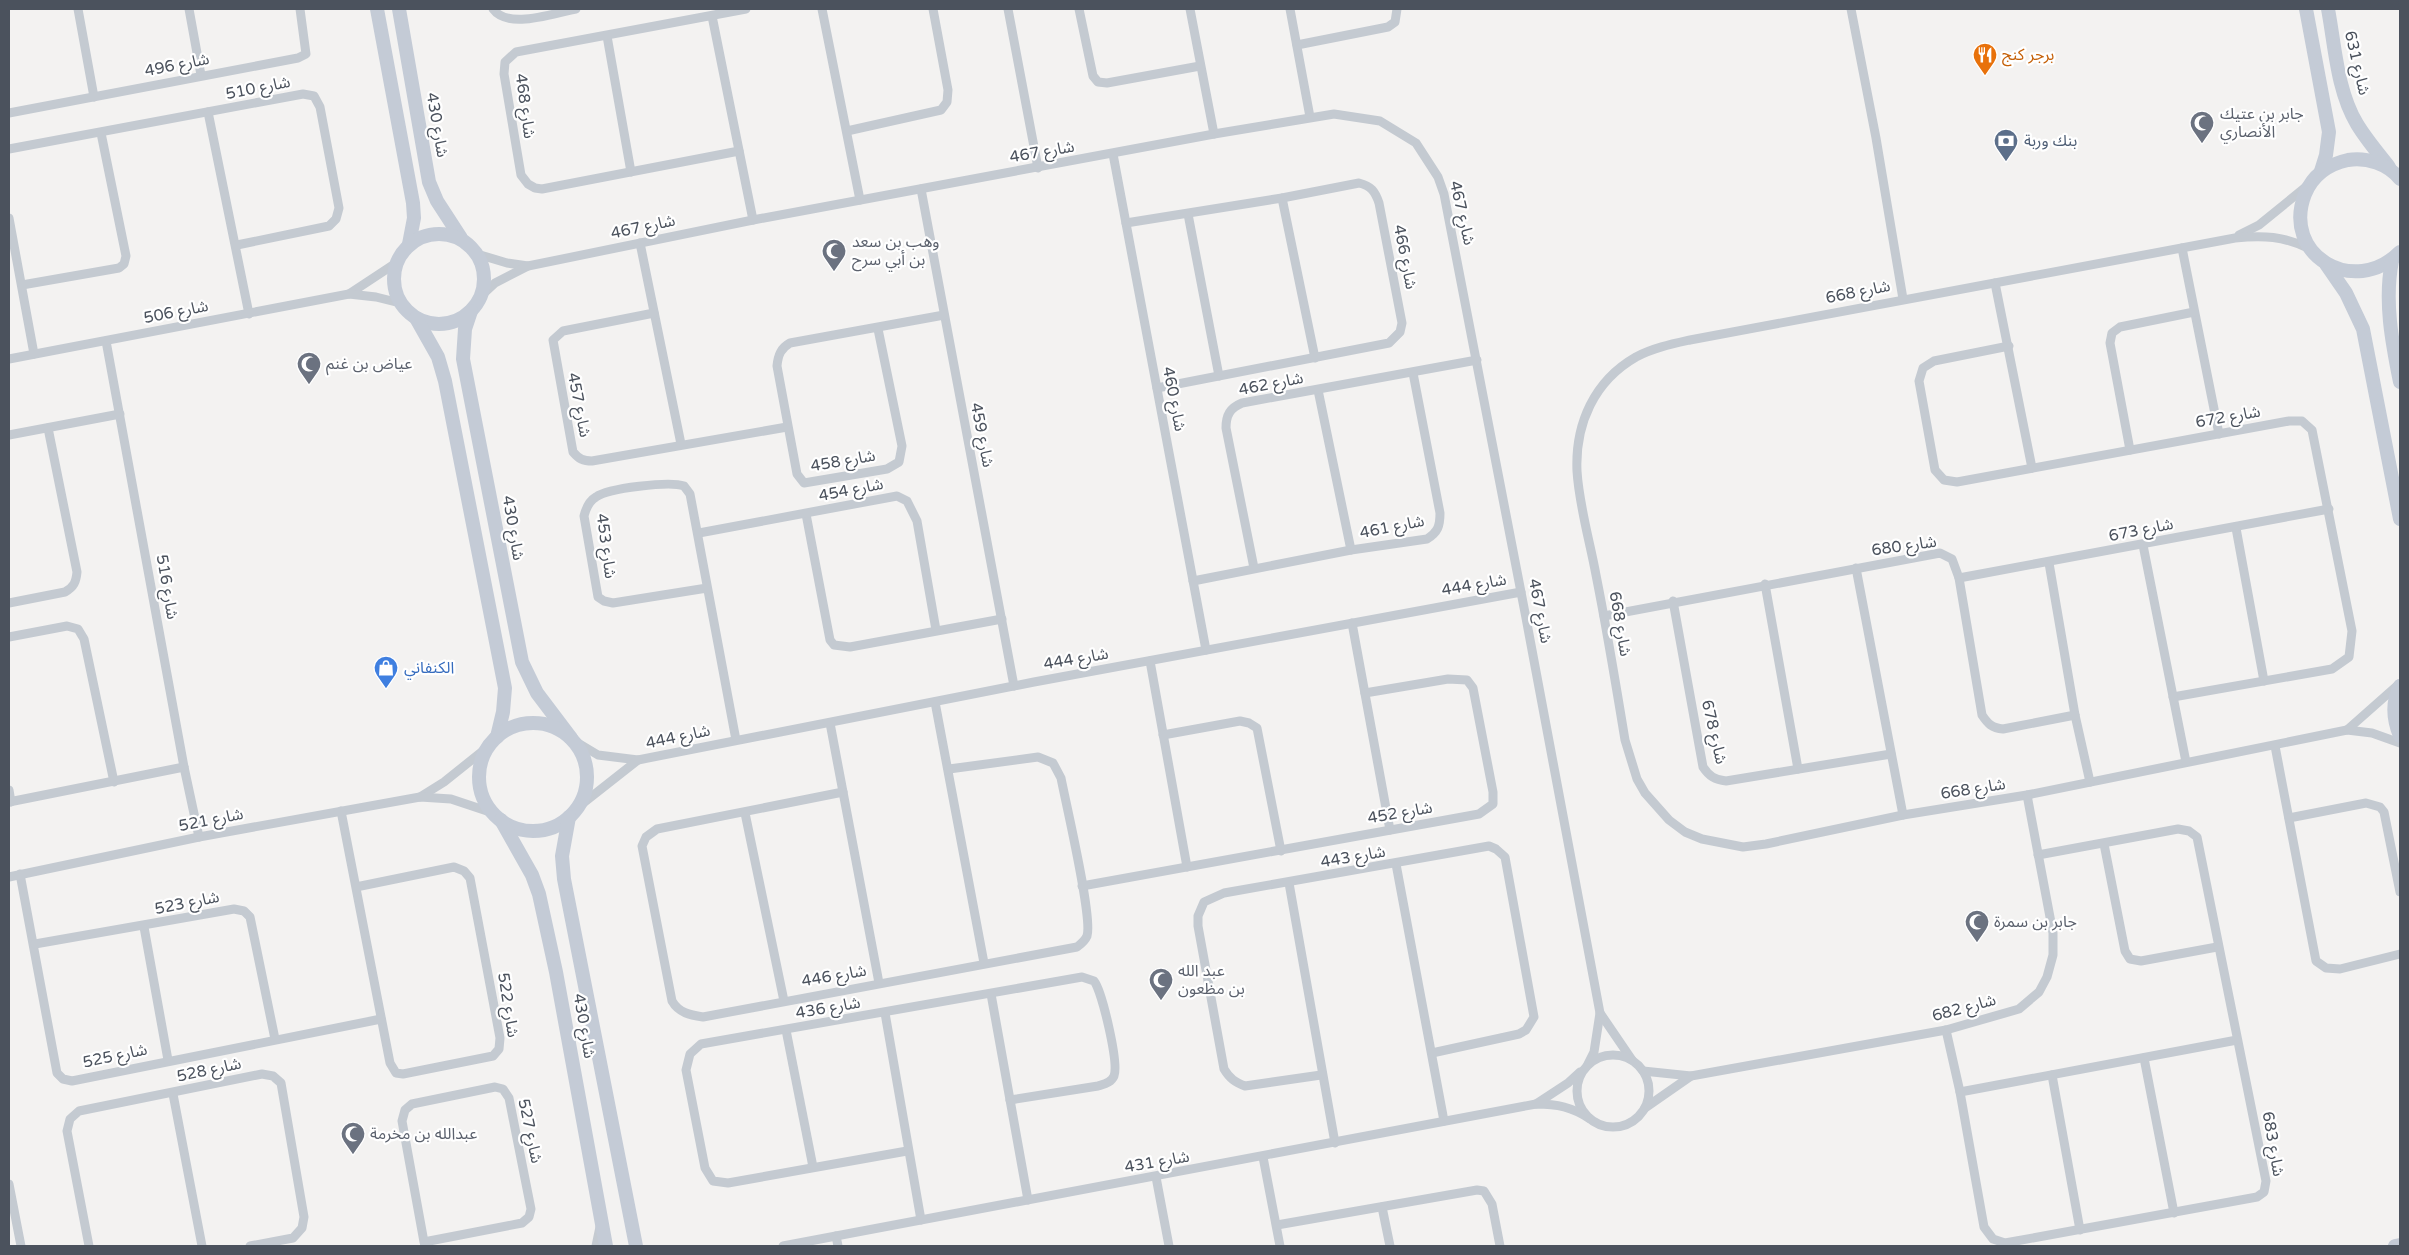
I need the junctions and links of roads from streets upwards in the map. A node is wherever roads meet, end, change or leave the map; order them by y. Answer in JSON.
{"nodes":[{"id":1,"x":78,"y":9,"type":"edge"},
{"id":2,"x":189,"y":9,"type":"edge"},
{"id":3,"x":300,"y":9,"type":"edge"},
{"id":4,"x":377,"y":9,"type":"edge"},
{"id":5,"x":399,"y":9,"type":"edge"},
{"id":6,"x":493,"y":9,"type":"edge"},
{"id":7,"x":576,"y":9,"type":"edge"},
{"id":8,"x":746,"y":9,"type":"edge"},
{"id":9,"x":822,"y":9,"type":"edge"},
{"id":10,"x":933,"y":9,"type":"edge"},
{"id":11,"x":1008,"y":9,"type":"edge"},
{"id":12,"x":1079,"y":9,"type":"edge"},
{"id":13,"x":1190,"y":9,"type":"edge"},
{"id":14,"x":1290,"y":9,"type":"edge"},
{"id":15,"x":1397,"y":9,"type":"edge"},
{"id":16,"x":1851,"y":9,"type":"edge"},
{"id":17,"x":2306,"y":9,"type":"edge"},
{"id":18,"x":2328,"y":9,"type":"edge"},
{"id":19,"x":712,"y":16,"type":"junction"},
{"id":20,"x":607,"y":36,"type":"junction"},
{"id":21,"x":1297,"y":45,"type":"junction"},
{"id":22,"x":1200,"y":66,"type":"junction"},
{"id":23,"x":201,"y":75,"type":"junction"},
{"id":24,"x":94,"y":97,"type":"junction"},
{"id":25,"x":208,"y":112,"type":"junction"},
{"id":26,"x":9,"y":114,"type":"edge"},
{"id":27,"x":1310,"y":117,"type":"junction"},
{"id":28,"x":847,"y":131,"type":"junction"},
{"id":29,"x":101,"y":133,"type":"junction"},
{"id":30,"x":1214,"y":134,"type":"junction"},
{"id":31,"x":9,"y":149,"type":"edge"},
{"id":32,"x":739,"y":150,"type":"junction"},
{"id":33,"x":1113,"y":154,"type":"junction"},
{"id":34,"x":1038,"y":168,"type":"junction"},
{"id":35,"x":2321,"y":171,"type":"junction"},
{"id":36,"x":631,"y":172,"type":"junction"},
{"id":37,"x":2396,"y":175,"type":"edge"},
{"id":38,"x":2309,"y":184,"type":"junction"},
{"id":39,"x":921,"y":189,"type":"junction"},
{"id":40,"x":1282,"y":198,"type":"junction"},
{"id":41,"x":860,"y":200,"type":"junction"},
{"id":42,"x":1188,"y":214,"type":"junction"},
{"id":43,"x":9,"y":218,"type":"edge"},
{"id":44,"x":753,"y":220,"type":"junction"},
{"id":45,"x":1126,"y":224,"type":"junction"},
{"id":46,"x":2235,"y":238,"type":"junction"},
{"id":47,"x":461,"y":239,"type":"junction"},
{"id":48,"x":640,"y":243,"type":"junction"},
{"id":49,"x":409,"y":244,"type":"junction"},
{"id":50,"x":237,"y":245,"type":"junction"},
{"id":51,"x":2182,"y":248,"type":"junction"},
{"id":52,"x":2310,"y":249,"type":"junction"},
{"id":53,"x":477,"y":254,"type":"junction"},
{"id":54,"x":2396,"y":256,"type":"edge"},
{"id":55,"x":396,"y":263,"type":"junction"},
{"id":56,"x":2326,"y":263,"type":"junction"},
{"id":57,"x":528,"y":266,"type":"junction"},
{"id":58,"x":1995,"y":283,"type":"junction"},
{"id":59,"x":22,"y":285,"type":"junction"},
{"id":60,"x":349,"y":294,"type":"junction"},
{"id":61,"x":481,"y":296,"type":"junction"},
{"id":62,"x":1903,"y":299,"type":"junction"},
{"id":63,"x":400,"y":303,"type":"junction"},
{"id":64,"x":471,"y":311,"type":"junction"},
{"id":65,"x":2194,"y":312,"type":"junction"},
{"id":66,"x":654,"y":313,"type":"junction"},
{"id":67,"x":249,"y":314,"type":"junction"},
{"id":68,"x":944,"y":316,"type":"junction"},
{"id":69,"x":416,"y":318,"type":"junction"},
{"id":70,"x":878,"y":329,"type":"junction"},
{"id":71,"x":106,"y":341,"type":"junction"},
{"id":72,"x":2009,"y":346,"type":"junction"},
{"id":73,"x":34,"y":354,"type":"junction"},
{"id":74,"x":1315,"y":358,"type":"junction"},
{"id":75,"x":9,"y":359,"type":"edge"},
{"id":76,"x":1477,"y":360,"type":"junction"},
{"id":77,"x":1413,"y":373,"type":"junction"},
{"id":78,"x":1219,"y":376,"type":"junction"},
{"id":79,"x":2400,"y":382,"type":"edge"},
{"id":80,"x":1157,"y":388,"type":"junction"},
{"id":81,"x":1318,"y":390,"type":"junction"},
{"id":82,"x":120,"y":414,"type":"junction"},
{"id":83,"x":787,"y":427,"type":"junction"},
{"id":84,"x":48,"y":428,"type":"junction"},
{"id":85,"x":2219,"y":434,"type":"junction"},
{"id":86,"x":9,"y":435,"type":"edge"},
{"id":87,"x":681,"y":444,"type":"junction"},
{"id":88,"x":2130,"y":450,"type":"junction"},
{"id":89,"x":2032,"y":468,"type":"junction"},
{"id":90,"x":2329,"y":510,"type":"junction"},
{"id":91,"x":806,"y":514,"type":"junction"},
{"id":92,"x":2400,"y":519,"type":"edge"},
{"id":93,"x":2236,"y":528,"type":"junction"},
{"id":94,"x":699,"y":533,"type":"junction"},
{"id":95,"x":2143,"y":545,"type":"junction"},
{"id":96,"x":1351,"y":550,"type":"junction"},
{"id":97,"x":2049,"y":563,"type":"junction"},
{"id":98,"x":1254,"y":568,"type":"junction"},
{"id":99,"x":1856,"y":568,"type":"junction"},
{"id":100,"x":1959,"y":578,"type":"junction"},
{"id":101,"x":1193,"y":581,"type":"junction"},
{"id":102,"x":1765,"y":584,"type":"junction"},
{"id":103,"x":707,"y":588,"type":"junction"},
{"id":104,"x":1521,"y":592,"type":"junction"},
{"id":105,"x":1672,"y":601,"type":"junction"},
{"id":106,"x":9,"y":602,"type":"edge"},
{"id":107,"x":1604,"y":616,"type":"junction"},
{"id":108,"x":1002,"y":619,"type":"junction"},
{"id":109,"x":1352,"y":622,"type":"junction"},
{"id":110,"x":936,"y":630,"type":"junction"},
{"id":111,"x":9,"y":637,"type":"edge"},
{"id":112,"x":1206,"y":650,"type":"junction"},
{"id":113,"x":1150,"y":661,"type":"junction"},
{"id":114,"x":2264,"y":681,"type":"junction"},
{"id":115,"x":2400,"y":684,"type":"edge"},
{"id":116,"x":1014,"y":686,"type":"junction"},
{"id":117,"x":1365,"y":693,"type":"junction"},
{"id":118,"x":2173,"y":697,"type":"junction"},
{"id":119,"x":935,"y":702,"type":"junction"},
{"id":120,"x":2075,"y":716,"type":"junction"},
{"id":121,"x":830,"y":723,"type":"junction"},
{"id":122,"x":2348,"y":730,"type":"junction"},
{"id":123,"x":1163,"y":735,"type":"junction"},
{"id":124,"x":2400,"y":736,"type":"edge"},
{"id":125,"x":572,"y":739,"type":"junction"},
{"id":126,"x":736,"y":740,"type":"junction"},
{"id":127,"x":493,"y":741,"type":"junction"},
{"id":128,"x":2400,"y":743,"type":"edge"},
{"id":129,"x":2275,"y":746,"type":"junction"},
{"id":130,"x":1891,"y":754,"type":"junction"},
{"id":131,"x":638,"y":760,"type":"junction"},
{"id":132,"x":2186,"y":762,"type":"junction"},
{"id":133,"x":184,"y":767,"type":"junction"},
{"id":134,"x":1798,"y":769,"type":"junction"},
{"id":135,"x":949,"y":770,"type":"junction"},
{"id":136,"x":114,"y":782,"type":"junction"},
{"id":137,"x":2090,"y":782,"type":"junction"},
{"id":138,"x":9,"y":790,"type":"edge"},
{"id":139,"x":843,"y":792,"type":"junction"},
{"id":140,"x":2027,"y":795,"type":"junction"},
{"id":141,"x":420,"y":797,"type":"junction"},
{"id":142,"x":10,"y":802,"type":"edge"},
{"id":143,"x":341,"y":811,"type":"junction"},
{"id":144,"x":573,"y":813,"type":"junction"},
{"id":145,"x":745,"y":813,"type":"junction"},
{"id":146,"x":1903,"y":815,"type":"junction"},
{"id":147,"x":497,"y":816,"type":"junction"},
{"id":148,"x":2289,"y":818,"type":"junction"},
{"id":149,"x":1390,"y":830,"type":"junction"},
{"id":150,"x":200,"y":838,"type":"junction"},
{"id":151,"x":2104,"y":844,"type":"junction"},
{"id":152,"x":1282,"y":851,"type":"junction"},
{"id":153,"x":2038,"y":855,"type":"junction"},
{"id":154,"x":1396,"y":864,"type":"junction"},
{"id":155,"x":1187,"y":867,"type":"junction"},
{"id":156,"x":20,"y":874,"type":"junction"},
{"id":157,"x":9,"y":876,"type":"edge"},
{"id":158,"x":1289,"y":883,"type":"junction"},
{"id":159,"x":1082,"y":886,"type":"junction"},
{"id":160,"x":356,"y":887,"type":"junction"},
{"id":161,"x":2400,"y":892,"type":"edge"},
{"id":162,"x":144,"y":927,"type":"junction"},
{"id":163,"x":35,"y":944,"type":"junction"},
{"id":164,"x":2218,"y":947,"type":"junction"},
{"id":165,"x":2400,"y":954,"type":"edge"},
{"id":166,"x":984,"y":963,"type":"junction"},
{"id":167,"x":879,"y":983,"type":"junction"},
{"id":168,"x":991,"y":994,"type":"junction"},
{"id":169,"x":784,"y":1001,"type":"junction"},
{"id":170,"x":885,"y":1013,"type":"junction"},
{"id":171,"x":1600,"y":1013,"type":"junction"},
{"id":172,"x":381,"y":1019,"type":"junction"},
{"id":173,"x":786,"y":1030,"type":"junction"},
{"id":174,"x":1946,"y":1030,"type":"junction"},
{"id":175,"x":275,"y":1039,"type":"junction"},
{"id":176,"x":2237,"y":1040,"type":"junction"},
{"id":177,"x":1432,"y":1053,"type":"junction"},
{"id":178,"x":2144,"y":1058,"type":"junction"},
{"id":179,"x":168,"y":1060,"type":"junction"},
{"id":180,"x":1633,"y":1060,"type":"junction"},
{"id":181,"x":1586,"y":1066,"type":"junction"},
{"id":182,"x":1644,"y":1071,"type":"junction"},
{"id":183,"x":1321,"y":1075,"type":"junction"},
{"id":184,"x":2052,"y":1075,"type":"junction"},
{"id":185,"x":1691,"y":1076,"type":"junction"},
{"id":186,"x":1960,"y":1092,"type":"junction"},
{"id":187,"x":172,"y":1094,"type":"junction"},
{"id":188,"x":1010,"y":1100,"type":"junction"},
{"id":189,"x":1536,"y":1104,"type":"junction"},
{"id":190,"x":1645,"y":1108,"type":"junction"},
{"id":191,"x":1590,"y":1119,"type":"junction"},
{"id":192,"x":1444,"y":1121,"type":"junction"},
{"id":193,"x":1334,"y":1143,"type":"junction"},
{"id":194,"x":907,"y":1151,"type":"junction"},
{"id":195,"x":1263,"y":1157,"type":"junction"},
{"id":196,"x":813,"y":1167,"type":"junction"},
{"id":197,"x":1156,"y":1177,"type":"junction"},
{"id":198,"x":9,"y":1184,"type":"edge"},
{"id":199,"x":1028,"y":1200,"type":"junction"},
{"id":200,"x":1382,"y":1207,"type":"junction"},
{"id":201,"x":2174,"y":1213,"type":"junction"},
{"id":202,"x":601,"y":1220,"type":"junction"},
{"id":203,"x":921,"y":1220,"type":"junction"},
{"id":204,"x":1277,"y":1225,"type":"junction"},
{"id":205,"x":2080,"y":1230,"type":"junction"},
{"id":206,"x":836,"y":1236,"type":"junction"},
{"id":207,"x":634,"y":1239,"type":"edge"},
{"id":208,"x":424,"y":1244,"type":"edge"},
{"id":209,"x":2400,"y":1245,"type":"edge"},
{"id":210,"x":20,"y":1246,"type":"edge"},
{"id":211,"x":89,"y":1246,"type":"edge"},
{"id":212,"x":202,"y":1246,"type":"edge"},
{"id":213,"x":250,"y":1246,"type":"edge"},
{"id":214,"x":596,"y":1246,"type":"edge"},
{"id":215,"x":606,"y":1246,"type":"edge"},
{"id":216,"x":646,"y":1246,"type":"edge"},
{"id":217,"x":783,"y":1246,"type":"edge"},
{"id":218,"x":838,"y":1246,"type":"edge"},
{"id":219,"x":1169,"y":1246,"type":"edge"},
{"id":220,"x":1280,"y":1246,"type":"edge"},
{"id":221,"x":1390,"y":1246,"type":"edge"},
{"id":222,"x":1500,"y":1246,"type":"edge"},
{"id":223,"x":2395,"y":1246,"type":"edge"}],
"edges":[{"from":1,"to":24,"type":"street"},
{"from":2,"to":23,"type":"street"},
{"from":3,"to":23,"type":"street","name":"شارع 496"},
{"from":4,"to":49,"type":"street"},
{"from":5,"to":47,"type":"street","name":"شارع 430"},
{"from":6,"to":7,"type":"street"},
{"from":8,"to":19,"type":"street","name":"شارع 468"},
{"from":9,"to":28,"type":"street"},
{"from":10,"to":28,"type":"street"},
{"from":11,"to":34,"type":"street"},
{"from":12,"to":22,"type":"street"},
{"from":13,"to":22,"type":"street"},
{"from":14,"to":21,"type":"street"},
{"from":15,"to":21,"type":"street"},
{"from":16,"to":62,"type":"street"},
{"from":17,"to":35,"type":"street"},
{"from":18,"to":37,"type":"street","name":"شارع 631"},
{"from":19,"to":20,"type":"street","name":"شارع 468"},
{"from":19,"to":32,"type":"street"},
{"from":20,"to":36,"type":"street"},
{"from":20,"to":36,"type":"street","name":"شارع 468"},
{"from":21,"to":27,"type":"street"},
{"from":22,"to":30,"type":"street"},
{"from":23,"to":24,"type":"street","name":"شارع 496"},
{"from":24,"to":26,"type":"street","name":"شارع 496"},
{"from":25,"to":29,"type":"street","name":"شارع 510"},
{"from":25,"to":50,"type":"street"},
{"from":25,"to":50,"type":"street","name":"شارع 510"},
{"from":27,"to":30,"type":"street","name":"شارع 467"},
{"from":27,"to":76,"type":"street","name":"شارع 467"},
{"from":28,"to":41,"type":"street"},
{"from":29,"to":31,"type":"street","name":"شارع 510"},
{"from":29,"to":59,"type":"street"},
{"from":30,"to":33,"type":"street","name":"شارع 467"},
{"from":32,"to":36,"type":"street","name":"شارع 468"},
{"from":32,"to":44,"type":"street"},
{"from":33,"to":34,"type":"street","name":"شارع 467"},
{"from":33,"to":45,"type":"street","name":"شارع 460"},
{"from":34,"to":39,"type":"street","name":"شارع 467"},
{"from":35,"to":37,"type":"street"},
{"from":35,"to":38,"type":"street"},
{"from":38,"to":46,"type":"street","name":"شارع 668"},
{"from":38,"to":52,"type":"street"},
{"from":39,"to":41,"type":"street","name":"شارع 467"},
{"from":39,"to":68,"type":"street","name":"شارع 459"},
{"from":40,"to":42,"type":"street","name":"شارع 466"},
{"from":40,"to":74,"type":"street"},
{"from":40,"to":74,"type":"street","name":"شارع 466"},
{"from":41,"to":44,"type":"street","name":"شارع 467"},
{"from":42,"to":45,"type":"street","name":"شارع 466"},
{"from":42,"to":78,"type":"street"},
{"from":43,"to":59,"type":"street"},
{"from":44,"to":48,"type":"street","name":"شارع 467"},
{"from":45,"to":80,"type":"street","name":"شارع 460"},
{"from":46,"to":51,"type":"street","name":"شارع 668"},
{"from":46,"to":52,"type":"street","name":"شارع 668"},
{"from":47,"to":49,"type":"street"},
{"from":47,"to":53,"type":"street"},
{"from":48,"to":57,"type":"street","name":"شارع 467"},
{"from":48,"to":66,"type":"street"},
{"from":49,"to":55,"type":"street"},
{"from":50,"to":67,"type":"street"},
{"from":51,"to":58,"type":"street","name":"شارع 668"},
{"from":51,"to":65,"type":"street"},
{"from":52,"to":56,"type":"street"},
{"from":53,"to":57,"type":"street","name":"شارع 467"},
{"from":53,"to":61,"type":"street"},
{"from":54,"to":56,"type":"street"},
{"from":54,"to":79,"type":"street"},
{"from":55,"to":60,"type":"street","name":"شارع 506"},
{"from":55,"to":63,"type":"street"},
{"from":56,"to":92,"type":"street"},
{"from":57,"to":61,"type":"street","name":"شارع 467"},
{"from":58,"to":62,"type":"street","name":"شارع 668"},
{"from":58,"to":72,"type":"street"},
{"from":59,"to":73,"type":"street"},
{"from":60,"to":63,"type":"street","name":"شارع 506"},
{"from":60,"to":67,"type":"street","name":"شارع 506"},
{"from":61,"to":64,"type":"street"},
{"from":62,"to":107,"type":"street","name":"شارع 668"},
{"from":63,"to":69,"type":"street"},
{"from":64,"to":69,"type":"street"},
{"from":64,"to":125,"type":"street","name":"شارع 430"},
{"from":65,"to":85,"type":"street"},
{"from":65,"to":88,"type":"street"},
{"from":66,"to":87,"type":"street"},
{"from":66,"to":87,"type":"street","name":"شارع 457"},
{"from":67,"to":71,"type":"street","name":"شارع 506"},
{"from":68,"to":70,"type":"street","name":"شارع 458"},
{"from":68,"to":108,"type":"street","name":"شارع 459"},
{"from":69,"to":127,"type":"street"},
{"from":70,"to":83,"type":"street","name":"شارع 458"},
{"from":70,"to":83,"type":"street","name":"شارع 458"},
{"from":71,"to":73,"type":"street","name":"شارع 506"},
{"from":71,"to":82,"type":"street","name":"شارع 516"},
{"from":72,"to":89,"type":"street"},
{"from":72,"to":89,"type":"street","name":"شارع 672"},
{"from":73,"to":75,"type":"street","name":"شارع 506"},
{"from":74,"to":78,"type":"street","name":"شارع 466"},
{"from":76,"to":77,"type":"street","name":"شارع 462"},
{"from":76,"to":104,"type":"street","name":"شارع 467"},
{"from":77,"to":81,"type":"street","name":"شارع 462"},
{"from":77,"to":96,"type":"street","name":"شارع 461"},
{"from":78,"to":80,"type":"street","name":"شارع 466"},
{"from":80,"to":101,"type":"street","name":"شارع 460"},
{"from":81,"to":96,"type":"street"},
{"from":81,"to":98,"type":"street","name":"شارع 462"},
{"from":82,"to":84,"type":"street"},
{"from":82,"to":133,"type":"street","name":"شارع 516"},
{"from":83,"to":87,"type":"street","name":"شارع 457"},
{"from":84,"to":86,"type":"street"},
{"from":84,"to":106,"type":"street"},
{"from":85,"to":88,"type":"street","name":"شارع 672"},
{"from":85,"to":90,"type":"street","name":"شارع 672"},
{"from":88,"to":89,"type":"street","name":"شارع 672"},
{"from":90,"to":93,"type":"street","name":"شارع 673"},
{"from":90,"to":114,"type":"street","name":"شارع 672"},
{"from":91,"to":94,"type":"street","name":"شارع 454"},
{"from":91,"to":110,"type":"street","name":"شارع 454"},
{"from":91,"to":110,"type":"street"},
{"from":93,"to":95,"type":"street","name":"شارع 673"},
{"from":93,"to":114,"type":"street"},
{"from":94,"to":103,"type":"street","name":"شارع 453"},
{"from":94,"to":103,"type":"street","name":"شارع 453"},
{"from":95,"to":97,"type":"street","name":"شارع 673"},
{"from":95,"to":118,"type":"street"},
{"from":96,"to":98,"type":"street","name":"شارع 461"},
{"from":97,"to":100,"type":"street","name":"شارع 673"},
{"from":97,"to":120,"type":"street"},
{"from":98,"to":101,"type":"street","name":"شارع 461"},
{"from":99,"to":100,"type":"street","name":"شارع 680"},
{"from":99,"to":102,"type":"street","name":"شارع 680"},
{"from":99,"to":130,"type":"street"},
{"from":100,"to":120,"type":"street","name":"شارع 680"},
{"from":101,"to":112,"type":"street","name":"شارع 460"},
{"from":102,"to":105,"type":"street","name":"شارع 680"},
{"from":102,"to":134,"type":"street"},
{"from":103,"to":126,"type":"street","name":"شارع 453"},
{"from":104,"to":109,"type":"street","name":"شارع 444"},
{"from":104,"to":171,"type":"street","name":"شارع 467"},
{"from":105,"to":107,"type":"street","name":"شارع 680"},
{"from":105,"to":134,"type":"street","name":"شارع 678"},
{"from":107,"to":146,"type":"street","name":"شارع 668"},
{"from":108,"to":110,"type":"street"},
{"from":108,"to":116,"type":"street","name":"شارع 459"},
{"from":109,"to":112,"type":"street","name":"شارع 444"},
{"from":109,"to":117,"type":"street"},
{"from":111,"to":136,"type":"street"},
{"from":112,"to":113,"type":"street","name":"شارع 444"},
{"from":113,"to":116,"type":"street","name":"شارع 444"},
{"from":113,"to":123,"type":"street"},
{"from":114,"to":118,"type":"street","name":"شارع 672"},
{"from":115,"to":122,"type":"street","name":"شارع 668"},
{"from":115,"to":124,"type":"street"},
{"from":116,"to":119,"type":"street","name":"شارع 444"},
{"from":117,"to":149,"type":"street"},
{"from":117,"to":149,"type":"street","name":"شارع 452"},
{"from":118,"to":132,"type":"street"},
{"from":119,"to":121,"type":"street","name":"شارع 444"},
{"from":119,"to":135,"type":"street"},
{"from":120,"to":137,"type":"street"},
{"from":121,"to":126,"type":"street","name":"شارع 444"},
{"from":121,"to":139,"type":"street"},
{"from":122,"to":128,"type":"street","name":"شارع 668"},
{"from":122,"to":129,"type":"street","name":"شارع 668"},
{"from":123,"to":152,"type":"street"},
{"from":123,"to":155,"type":"street"},
{"from":125,"to":127,"type":"street"},
{"from":125,"to":131,"type":"street","name":"شارع 444"},
{"from":125,"to":144,"type":"street"},
{"from":126,"to":131,"type":"street","name":"شارع 444"},
{"from":127,"to":141,"type":"street","name":"شارع 521"},
{"from":127,"to":147,"type":"street"},
{"from":129,"to":132,"type":"street","name":"شارع 668"},
{"from":129,"to":148,"type":"street"},
{"from":130,"to":134,"type":"street","name":"شارع 678"},
{"from":130,"to":146,"type":"street"},
{"from":131,"to":144,"type":"street","name":"شارع 444"},
{"from":132,"to":137,"type":"street","name":"شارع 668"},
{"from":133,"to":136,"type":"street"},
{"from":133,"to":150,"type":"street","name":"شارع 516"},
{"from":135,"to":159,"type":"street","name":"شارع 446"},
{"from":135,"to":166,"type":"street"},
{"from":136,"to":142,"type":"street"},
{"from":137,"to":140,"type":"street","name":"شارع 668"},
{"from":138,"to":142,"type":"street"},
{"from":139,"to":145,"type":"street","name":"شارع 446"},
{"from":139,"to":167,"type":"street"},
{"from":140,"to":146,"type":"street","name":"شارع 668"},
{"from":140,"to":153,"type":"street","name":"شارع 682"},
{"from":141,"to":143,"type":"street","name":"شارع 521"},
{"from":141,"to":147,"type":"street","name":"شارع 521"},
{"from":143,"to":150,"type":"street","name":"شارع 521"},
{"from":143,"to":160,"type":"street","name":"شارع 522"},
{"from":144,"to":147,"type":"street"},
{"from":144,"to":207,"type":"street","name":"شارع 430"},
{"from":145,"to":169,"type":"street"},
{"from":145,"to":169,"type":"street","name":"شارع 446"},
{"from":147,"to":202,"type":"street","name":"شارع 430"},
{"from":148,"to":161,"type":"street"},
{"from":148,"to":165,"type":"street"},
{"from":149,"to":152,"type":"street","name":"شارع 452"},
{"from":150,"to":156,"type":"street","name":"شارع 521"},
{"from":151,"to":153,"type":"street","name":"شارع 683"},
{"from":151,"to":164,"type":"street"},
{"from":151,"to":164,"type":"street","name":"شارع 683"},
{"from":152,"to":155,"type":"street","name":"شارع 452"},
{"from":153,"to":174,"type":"street","name":"شارع 682"},
{"from":154,"to":158,"type":"street","name":"شارع 443"},
{"from":154,"to":177,"type":"street"},
{"from":154,"to":177,"type":"street","name":"شارع 443"},
{"from":155,"to":159,"type":"street","name":"شارع 452"},
{"from":156,"to":157,"type":"street","name":"شارع 521"},
{"from":156,"to":163,"type":"street","name":"شارع 525"},
{"from":158,"to":183,"type":"street"},
{"from":158,"to":183,"type":"street","name":"شارع 443"},
{"from":159,"to":166,"type":"street","name":"شارع 446"},
{"from":160,"to":172,"type":"street","name":"شارع 522"},
{"from":160,"to":172,"type":"street","name":"شارع 522"},
{"from":162,"to":163,"type":"street","name":"شارع 523"},
{"from":162,"to":175,"type":"street","name":"شارع 523"},
{"from":162,"to":179,"type":"street"},
{"from":163,"to":179,"type":"street","name":"شارع 525"},
{"from":164,"to":176,"type":"street","name":"شارع 683"},
{"from":166,"to":167,"type":"street","name":"شارع 446"},
{"from":167,"to":169,"type":"street","name":"شارع 446"},
{"from":168,"to":170,"type":"street","name":"شارع 436"},
{"from":168,"to":188,"type":"street"},
{"from":168,"to":188,"type":"street","name":"شارع 436"},
{"from":170,"to":173,"type":"street","name":"شارع 436"},
{"from":170,"to":194,"type":"street"},
{"from":171,"to":180,"type":"street","name":"شارع 467"},
{"from":171,"to":181,"type":"street","name":"شارع 467"},
{"from":172,"to":175,"type":"street","name":"شارع 525"},
{"from":173,"to":196,"type":"street"},
{"from":173,"to":196,"type":"street","name":"شارع 436"},
{"from":174,"to":185,"type":"street","name":"شارع 682"},
{"from":174,"to":186,"type":"street","name":"شارع 683"},
{"from":175,"to":179,"type":"street","name":"شارع 525"},
{"from":176,"to":178,"type":"street"},
{"from":176,"to":201,"type":"street","name":"شارع 683"},
{"from":177,"to":192,"type":"street"},
{"from":178,"to":184,"type":"street"},
{"from":178,"to":201,"type":"street"},
{"from":180,"to":181,"type":"street"},
{"from":180,"to":182,"type":"street"},
{"from":181,"to":189,"type":"street","name":"شارع 431"},
{"from":181,"to":191,"type":"street"},
{"from":182,"to":185,"type":"street","name":"شارع 682"},
{"from":182,"to":190,"type":"street"},
{"from":183,"to":193,"type":"street"},
{"from":184,"to":186,"type":"street"},
{"from":184,"to":205,"type":"street"},
{"from":185,"to":190,"type":"street","name":"شارع 682"},
{"from":186,"to":205,"type":"street","name":"شارع 683"},
{"from":187,"to":211,"type":"street","name":"شارع 528"},
{"from":187,"to":212,"type":"street"},
{"from":187,"to":213,"type":"street","name":"شارع 528"},
{"from":188,"to":199,"type":"street"},
{"from":189,"to":191,"type":"street","name":"شارع 431"},
{"from":189,"to":192,"type":"street","name":"شارع 431"},
{"from":190,"to":191,"type":"street"},
{"from":192,"to":193,"type":"street","name":"شارع 431"},
{"from":193,"to":195,"type":"street","name":"شارع 431"},
{"from":194,"to":196,"type":"street","name":"شارع 436"},
{"from":194,"to":203,"type":"street"},
{"from":195,"to":197,"type":"street","name":"شارع 431"},
{"from":195,"to":204,"type":"street"},
{"from":197,"to":199,"type":"street","name":"شارع 431"},
{"from":197,"to":219,"type":"street"},
{"from":198,"to":210,"type":"street"},
{"from":199,"to":203,"type":"street","name":"شارع 431"},
{"from":200,"to":204,"type":"street"},
{"from":200,"to":221,"type":"street"},
{"from":200,"to":222,"type":"street"},
{"from":201,"to":205,"type":"street","name":"شارع 683"},
{"from":202,"to":214,"type":"street"},
{"from":202,"to":215,"type":"street","name":"شارع 430"},
{"from":203,"to":206,"type":"street","name":"شارع 431"},
{"from":204,"to":220,"type":"street"},
{"from":206,"to":217,"type":"street","name":"شارع 431"},
{"from":206,"to":218,"type":"street"},
{"from":207,"to":216,"type":"street"},
{"from":208,"to":208,"type":"street","name":"شارع 527"},
{"from":209,"to":223,"type":"street"}]}
